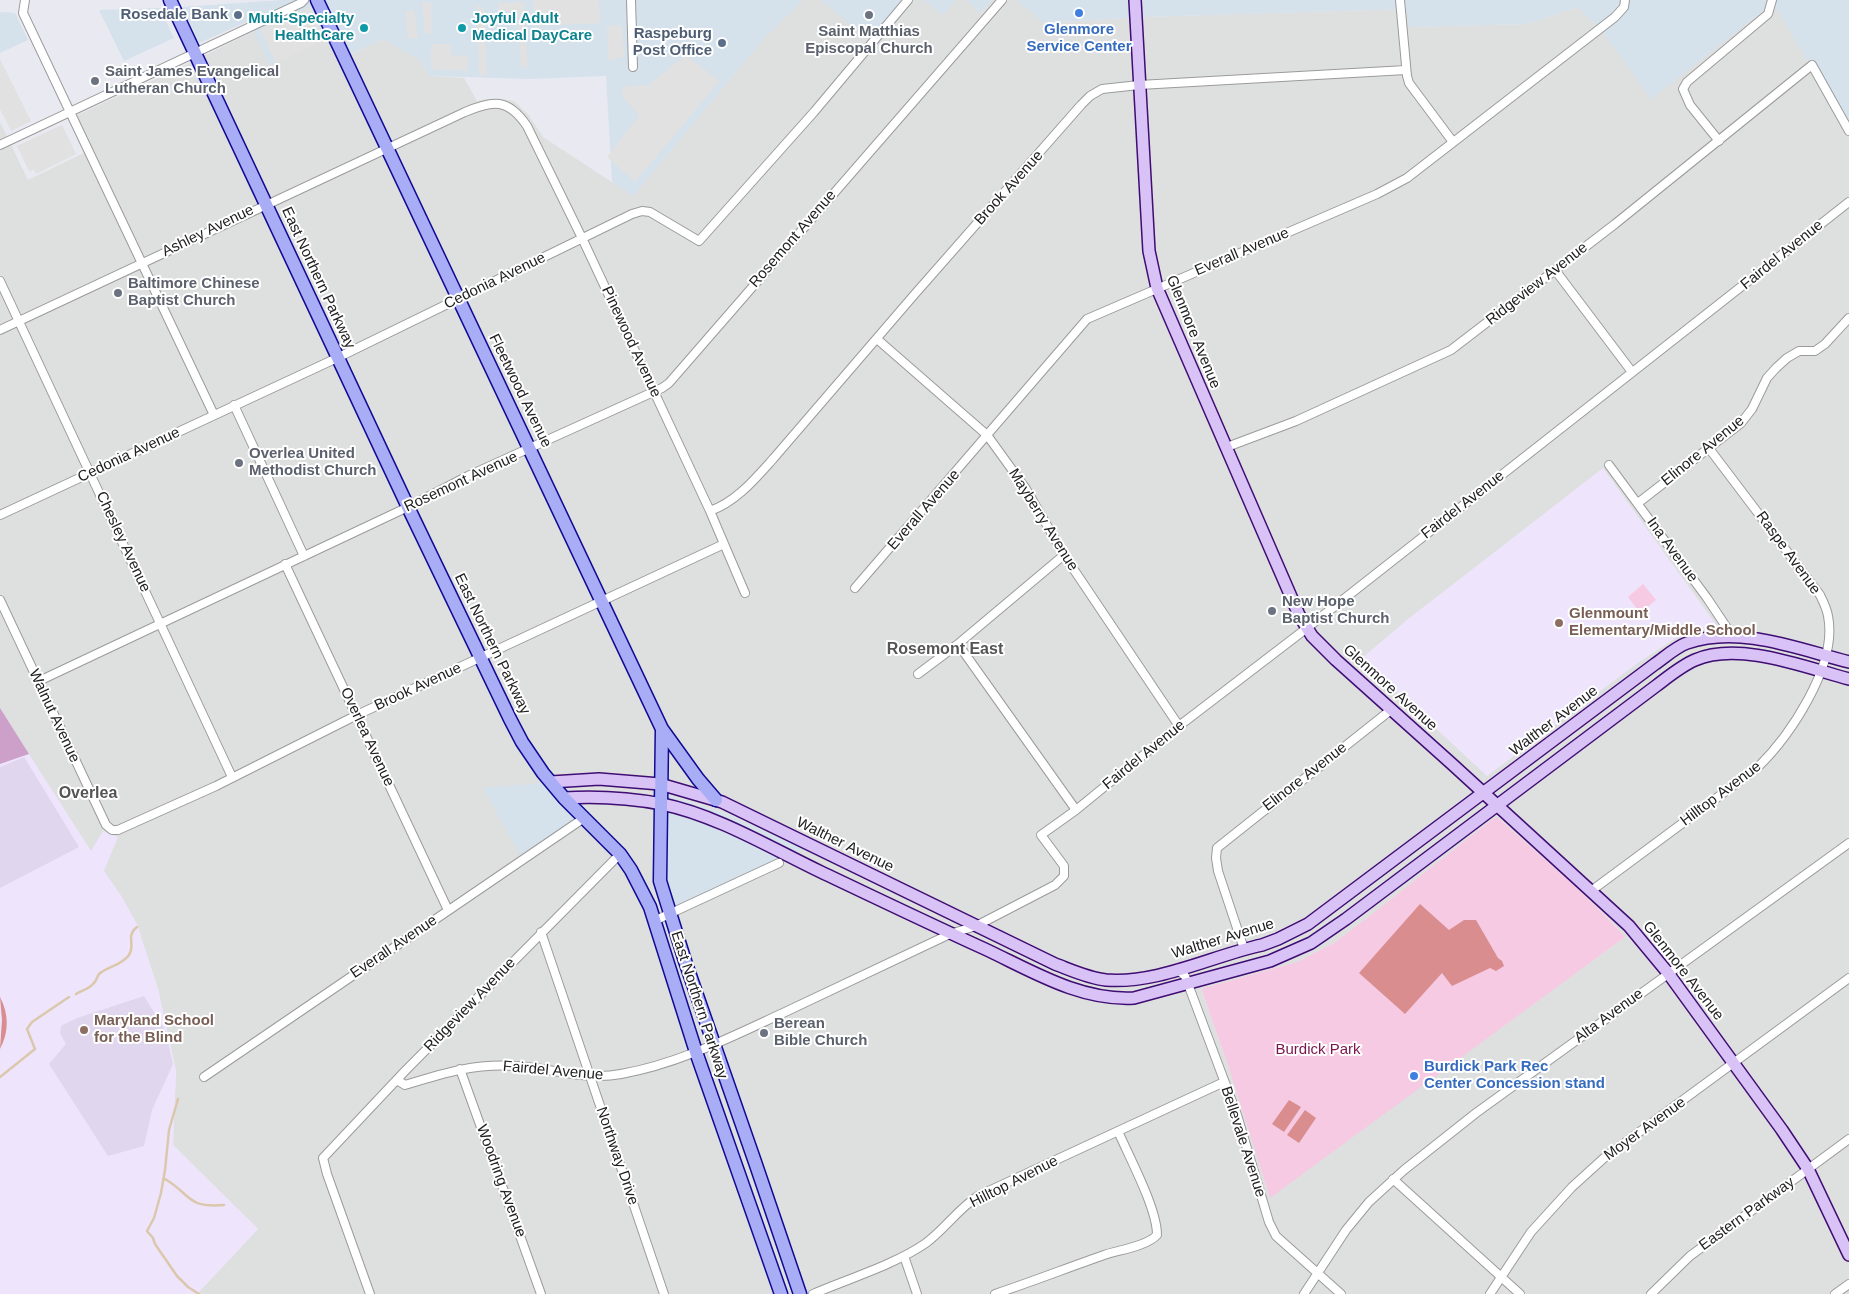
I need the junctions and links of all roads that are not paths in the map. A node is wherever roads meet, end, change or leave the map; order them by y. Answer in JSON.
{"nodes":[{"id":1,"x":25,"y":0,"type":"edge"},
{"id":2,"x":170,"y":0,"type":"edge"},
{"id":3,"x":304,"y":0,"type":"edge"},
{"id":4,"x":317,"y":0,"type":"edge"},
{"id":5,"x":631,"y":0,"type":"edge"},
{"id":6,"x":908,"y":0,"type":"edge"},
{"id":7,"x":1002,"y":0,"type":"edge"},
{"id":8,"x":1135,"y":0,"type":"edge"},
{"id":9,"x":1400,"y":0,"type":"edge"},
{"id":10,"x":1625,"y":0,"type":"edge"},
{"id":11,"x":1772,"y":0,"type":"edge"},
{"id":12,"x":195,"y":54,"type":"junction"},
{"id":13,"x":633,"y":67,"type":"dead end"},
{"id":14,"x":1406,"y":70,"type":"junction"},
{"id":15,"x":1140,"y":85,"type":"junction"},
{"id":16,"x":500,"y":104,"type":"joint"},
{"id":17,"x":70,"y":112,"type":"junction"},
{"id":18,"x":1849,"y":130,"type":"edge"},
{"id":19,"x":1719,"y":141,"type":"junction"},
{"id":20,"x":1452,"y":142,"type":"junction"},
{"id":21,"x":0,"y":146,"type":"edge"},
{"id":22,"x":387,"y":148,"type":"junction"},
{"id":23,"x":1849,"y":202,"type":"edge"},
{"id":24,"x":265,"y":204,"type":"junction"},
{"id":25,"x":582,"y":238,"type":"junction"},
{"id":26,"x":143,"y":263,"type":"junction"},
{"id":27,"x":1555,"y":270,"type":"junction"},
{"id":28,"x":0,"y":281,"type":"edge"},
{"id":29,"x":1157,"y":288,"type":"junction"},
{"id":30,"x":458,"y":300,"type":"junction"},
{"id":31,"x":1849,"y":318,"type":"edge"},
{"id":32,"x":19,"y":321,"type":"junction"},
{"id":33,"x":0,"y":330,"type":"edge"},
{"id":34,"x":877,"y":339,"type":"junction"},
{"id":35,"x":337,"y":358,"type":"junction"},
{"id":36,"x":1632,"y":372,"type":"junction"},
{"id":37,"x":654,"y":391,"type":"junction"},
{"id":38,"x":234,"y":405,"type":"junction"},
{"id":39,"x":214,"y":415,"type":"junction"},
{"id":40,"x":987,"y":435,"type":"junction"},
{"id":41,"x":1227,"y":447,"type":"junction"},
{"id":42,"x":1708,"y":447,"type":"junction"},
{"id":43,"x":531,"y":449,"type":"junction"},
{"id":44,"x":1609,"y":465,"type":"dead end"},
{"id":45,"x":91,"y":473,"type":"junction"},
{"id":46,"x":1638,"y":504,"type":"junction"},
{"id":47,"x":408,"y":507,"type":"junction"},
{"id":48,"x":710,"y":511,"type":"junction"},
{"id":49,"x":0,"y":515,"type":"edge"},
{"id":50,"x":724,"y":544,"type":"junction"},
{"id":51,"x":1064,"y":555,"type":"junction"},
{"id":52,"x":304,"y":556,"type":"junction"},
{"id":53,"x":285,"y":564,"type":"junction"},
{"id":54,"x":855,"y":588,"type":"dead end"},
{"id":55,"x":745,"y":593,"type":"dead end"},
{"id":56,"x":0,"y":600,"type":"edge"},
{"id":57,"x":600,"y":600,"type":"junction"},
{"id":58,"x":161,"y":624,"type":"junction"},
{"id":59,"x":1307,"y":628,"type":"junction"},
{"id":60,"x":1733,"y":637,"type":"junction"},
{"id":61,"x":958,"y":644,"type":"junction"},
{"id":62,"x":1825,"y":656,"type":"junction"},
{"id":63,"x":480,"y":659,"type":"junction"},
{"id":64,"x":1849,"y":662,"type":"edge"},
{"id":65,"x":1822,"y":672,"type":"junction"},
{"id":66,"x":918,"y":674,"type":"dead end"},
{"id":67,"x":1849,"y":679,"type":"edge"},
{"id":68,"x":39,"y":681,"type":"junction"},
{"id":69,"x":1392,"y":709,"type":"junction"},
{"id":70,"x":357,"y":715,"type":"junction"},
{"id":71,"x":1179,"y":726,"type":"junction"},
{"id":72,"x":662,"y":729,"type":"junction"},
{"id":73,"x":232,"y":777,"type":"junction"},
{"id":74,"x":551,"y":782,"type":"junction"},
{"id":75,"x":660,"y":784,"type":"junction"},
{"id":76,"x":1483,"y":792,"type":"junction"},
{"id":77,"x":564,"y":798,"type":"junction"},
{"id":78,"x":716,"y":800,"type":"junction"},
{"id":79,"x":661,"y":804,"type":"junction"},
{"id":80,"x":1497,"y":806,"type":"junction"},
{"id":81,"x":1076,"y":810,"type":"junction"},
{"id":82,"x":584,"y":818,"type":"junction"},
{"id":83,"x":112,"y":830,"type":"joint"},
{"id":84,"x":1849,"y":843,"type":"edge"},
{"id":85,"x":620,"y":854,"type":"junction"},
{"id":86,"x":779,"y":864,"type":"dead end"},
{"id":87,"x":1591,"y":891,"type":"junction"},
{"id":88,"x":448,"y":910,"type":"junction"},
{"id":89,"x":670,"y":915,"type":"junction"},
{"id":90,"x":654,"y":921,"type":"junction"},
{"id":91,"x":976,"y":926,"type":"junction"},
{"id":92,"x":541,"y":932,"type":"junction"},
{"id":93,"x":950,"y":934,"type":"junction"},
{"id":94,"x":1244,"y":949,"type":"junction"},
{"id":95,"x":1178,"y":969,"type":"junction"},
{"id":96,"x":1668,"y":973,"type":"junction"},
{"id":97,"x":1849,"y":978,"type":"edge"},
{"id":98,"x":1188,"y":984,"type":"junction"},
{"id":99,"x":714,"y":1045,"type":"junction"},
{"id":100,"x":696,"y":1052,"type":"junction"},
{"id":101,"x":1734,"y":1063,"type":"junction"},
{"id":102,"x":460,"y":1068,"type":"junction"},
{"id":103,"x":204,"y":1077,"type":"dead end"},
{"id":104,"x":589,"y":1077,"type":"junction"},
{"id":105,"x":397,"y":1080,"type":"junction"},
{"id":106,"x":1224,"y":1082,"type":"junction"},
{"id":107,"x":1118,"y":1131,"type":"junction"},
{"id":108,"x":1849,"y":1139,"type":"edge"},
{"id":109,"x":1808,"y":1169,"type":"junction"},
{"id":110,"x":760,"y":1179,"type":"junction"},
{"id":111,"x":1393,"y":1180,"type":"junction"},
{"id":112,"x":742,"y":1184,"type":"junction"},
{"id":113,"x":1849,"y":1255,"type":"edge"},
{"id":114,"x":904,"y":1256,"type":"junction"},
{"id":115,"x":1317,"y":1273,"type":"junction"},
{"id":116,"x":1500,"y":1277,"type":"junction"},
{"id":117,"x":1849,"y":1284,"type":"edge"},
{"id":118,"x":370,"y":1294,"type":"edge"},
{"id":119,"x":541,"y":1294,"type":"edge"},
{"id":120,"x":664,"y":1294,"type":"edge"},
{"id":121,"x":781,"y":1294,"type":"edge"},
{"id":122,"x":800,"y":1294,"type":"edge"},
{"id":123,"x":813,"y":1294,"type":"edge"},
{"id":124,"x":917,"y":1294,"type":"edge"},
{"id":125,"x":995,"y":1294,"type":"edge"},
{"id":126,"x":1304,"y":1294,"type":"edge"},
{"id":127,"x":1341,"y":1294,"type":"edge"},
{"id":128,"x":1490,"y":1294,"type":"edge"},
{"id":129,"x":1520,"y":1294,"type":"edge"},
{"id":130,"x":1651,"y":1294,"type":"edge"},
{"id":131,"x":1835,"y":1294,"type":"edge"}],
"edges":[{"from":1,"to":17,"type":"street"},
{"from":2,"to":12,"type":"main road","name":"East Northern Parkway"},
{"from":3,"to":12,"type":"street"},
{"from":4,"to":22,"type":"main road","name":"Fleetwood Avenue"},
{"from":5,"to":13,"type":"street"},
{"from":6,"to":25,"type":"street","name":"Cedonia Avenue"},
{"from":7,"to":37,"type":"street","name":"Rosemont Avenue"},
{"from":8,"to":15,"type":"main road","name":"Glenmore Avenue"},
{"from":9,"to":14,"type":"street"},
{"from":10,"to":20,"type":"street","name":"Everall Avenue"},
{"from":11,"to":19,"type":"street"},
{"from":12,"to":17,"type":"street"},
{"from":12,"to":24,"type":"main road","name":"East Northern Parkway"},
{"from":14,"to":15,"type":"street","name":"Brook Avenue"},
{"from":14,"to":20,"type":"street"},
{"from":15,"to":29,"type":"main road","name":"Glenmore Avenue"},
{"from":15,"to":34,"type":"street","name":"Brook Avenue"},
{"from":16,"to":22,"type":"street","name":"Ashley Avenue"},
{"from":16,"to":25,"type":"street","name":"Pinewood Avenue"},
{"from":17,"to":21,"type":"street"},
{"from":17,"to":26,"type":"street"},
{"from":18,"to":19,"type":"street","name":"Ridgeview Avenue"},
{"from":19,"to":27,"type":"street","name":"Ridgeview Avenue"},
{"from":20,"to":29,"type":"street","name":"Everall Avenue"},
{"from":22,"to":24,"type":"street","name":"Ashley Avenue"},
{"from":22,"to":30,"type":"main road","name":"Fleetwood Avenue"},
{"from":23,"to":36,"type":"street","name":"Fairdel Avenue"},
{"from":24,"to":26,"type":"street","name":"Ashley Avenue"},
{"from":24,"to":35,"type":"main road","name":"East Northern Parkway"},
{"from":25,"to":30,"type":"street","name":"Cedonia Avenue"},
{"from":25,"to":37,"type":"street","name":"Pinewood Avenue"},
{"from":26,"to":32,"type":"street","name":"Ashley Avenue"},
{"from":26,"to":39,"type":"street"},
{"from":27,"to":36,"type":"street"},
{"from":27,"to":41,"type":"street","name":"Ridgeview Avenue"},
{"from":28,"to":32,"type":"street","name":"Chesley Avenue"},
{"from":29,"to":40,"type":"street","name":"Everall Avenue"},
{"from":29,"to":41,"type":"main road","name":"Glenmore Avenue"},
{"from":30,"to":35,"type":"street","name":"Cedonia Avenue"},
{"from":30,"to":43,"type":"main road","name":"Fleetwood Avenue"},
{"from":31,"to":42,"type":"street","name":"Elinore Avenue"},
{"from":32,"to":33,"type":"street","name":"Ashley Avenue"},
{"from":32,"to":45,"type":"street","name":"Chesley Avenue"},
{"from":34,"to":40,"type":"street","name":"Mayberry Avenue"},
{"from":34,"to":48,"type":"street","name":"Brook Avenue"},
{"from":35,"to":38,"type":"street","name":"Cedonia Avenue"},
{"from":35,"to":47,"type":"main road","name":"East Northern Parkway"},
{"from":36,"to":59,"type":"street","name":"Fairdel Avenue"},
{"from":37,"to":43,"type":"street","name":"Rosemont Avenue"},
{"from":37,"to":48,"type":"street","name":"Pinewood Avenue"},
{"from":38,"to":39,"type":"street","name":"Cedonia Avenue"},
{"from":38,"to":52,"type":"street"},
{"from":39,"to":45,"type":"street","name":"Cedonia Avenue"},
{"from":40,"to":51,"type":"street","name":"Mayberry Avenue"},
{"from":40,"to":54,"type":"street","name":"Everall Avenue"},
{"from":41,"to":59,"type":"main road","name":"Glenmore Avenue"},
{"from":42,"to":46,"type":"street","name":"Elinore Avenue"},
{"from":42,"to":62,"type":"street","name":"Raspe Avenue"},
{"from":43,"to":47,"type":"street","name":"Rosemont Avenue"},
{"from":43,"to":57,"type":"main road","name":"Fleetwood Avenue"},
{"from":44,"to":46,"type":"street","name":"Ina Avenue"},
{"from":45,"to":49,"type":"street","name":"Cedonia Avenue"},
{"from":45,"to":58,"type":"street","name":"Chesley Avenue"},
{"from":46,"to":60,"type":"street","name":"Ina Avenue"},
{"from":47,"to":52,"type":"street","name":"Rosemont Avenue"},
{"from":47,"to":63,"type":"main road","name":"East Northern Parkway"},
{"from":48,"to":50,"type":"street","name":"Pinewood Avenue"},
{"from":50,"to":55,"type":"street","name":"Pinewood Avenue"},
{"from":50,"to":57,"type":"street","name":"Brook Avenue"},
{"from":51,"to":61,"type":"street"},
{"from":51,"to":71,"type":"street","name":"Mayberry Avenue"},
{"from":52,"to":53,"type":"street","name":"Rosemont Avenue"},
{"from":53,"to":58,"type":"street","name":"Rosemont Avenue"},
{"from":53,"to":70,"type":"street","name":"Overlea Avenue"},
{"from":56,"to":68,"type":"street","name":"Walnut Avenue"},
{"from":57,"to":63,"type":"street","name":"Brook Avenue"},
{"from":57,"to":72,"type":"main road","name":"Fleetwood Avenue"},
{"from":58,"to":68,"type":"street","name":"Rosemont Avenue"},
{"from":58,"to":73,"type":"street","name":"Chesley Avenue"},
{"from":59,"to":69,"type":"main road","name":"Glenmore Avenue"},
{"from":59,"to":71,"type":"street","name":"Fairdel Avenue"},
{"from":60,"to":62,"type":"main road","name":"Walther Avenue"},
{"from":60,"to":76,"type":"main road","name":"Walther Avenue"},
{"from":61,"to":66,"type":"street"},
{"from":61,"to":81,"type":"street"},
{"from":62,"to":64,"type":"main road","name":"Walther Avenue"},
{"from":62,"to":65,"type":"street","name":"Raspe Avenue"},
{"from":63,"to":70,"type":"street","name":"Brook Avenue"},
{"from":63,"to":74,"type":"main road","name":"East Northern Parkway"},
{"from":65,"to":67,"type":"main road"},
{"from":65,"to":80,"type":"main road"},
{"from":65,"to":87,"type":"street","name":"Hilltop Avenue"},
{"from":68,"to":83,"type":"street","name":"Walnut Avenue"},
{"from":69,"to":76,"type":"main road","name":"Glenmore Avenue"},
{"from":69,"to":94,"type":"street","name":"Elinore Avenue"},
{"from":70,"to":73,"type":"street","name":"Brook Avenue"},
{"from":70,"to":88,"type":"street","name":"Overlea Avenue"},
{"from":71,"to":81,"type":"street","name":"Fairdel Avenue"},
{"from":72,"to":75,"type":"main road","name":"Fleetwood Avenue"},
{"from":72,"to":78,"type":"main road"},
{"from":73,"to":83,"type":"street","name":"Brook Avenue"},
{"from":74,"to":75,"type":"main road","name":"Walther Avenue"},
{"from":74,"to":77,"type":"main road","name":"East Northern Parkway"},
{"from":75,"to":78,"type":"main road","name":"Walther Avenue"},
{"from":75,"to":79,"type":"main road","name":"Fleetwood Avenue"},
{"from":76,"to":80,"type":"main road","name":"Glenmore Avenue"},
{"from":76,"to":94,"type":"main road","name":"Walther Avenue"},
{"from":77,"to":79,"type":"main road"},
{"from":77,"to":82,"type":"main road","name":"East Northern Parkway"},
{"from":78,"to":91,"type":"main road","name":"Walther Avenue"},
{"from":79,"to":89,"type":"main road","name":"East Northern Parkway"},
{"from":79,"to":93,"type":"main road"},
{"from":80,"to":87,"type":"main road","name":"Glenmore Avenue"},
{"from":80,"to":98,"type":"main road"},
{"from":81,"to":91,"type":"street","name":"Fairdel Avenue"},
{"from":82,"to":85,"type":"main road","name":"East Northern Parkway"},
{"from":82,"to":88,"type":"street","name":"Everall Avenue"},
{"from":84,"to":96,"type":"street","name":"Alta Avenue"},
{"from":85,"to":90,"type":"main road","name":"East Northern Parkway"},
{"from":85,"to":92,"type":"street","name":"Ridgeview Avenue"},
{"from":86,"to":89,"type":"street"},
{"from":87,"to":96,"type":"main road","name":"Glenmore Avenue"},
{"from":88,"to":103,"type":"street","name":"Everall Avenue"},
{"from":89,"to":90,"type":"street"},
{"from":89,"to":99,"type":"main road","name":"East Northern Parkway"},
{"from":90,"to":100,"type":"main road","name":"East Northern Parkway"},
{"from":91,"to":93,"type":"street","name":"Fairdel Avenue"},
{"from":91,"to":95,"type":"main road","name":"Walther Avenue"},
{"from":92,"to":104,"type":"street","name":"Northway Drive"},
{"from":92,"to":105,"type":"street","name":"Ridgeview Avenue"},
{"from":93,"to":98,"type":"main road"},
{"from":93,"to":99,"type":"street","name":"Fairdel Avenue"},
{"from":94,"to":95,"type":"main road","name":"Walther Avenue"},
{"from":95,"to":98,"type":"street","name":"Bellevale Avenue"},
{"from":96,"to":101,"type":"main road","name":"Glenmore Avenue"},
{"from":96,"to":111,"type":"street","name":"Alta Avenue"},
{"from":97,"to":101,"type":"street","name":"Moyer Avenue"},
{"from":98,"to":106,"type":"street","name":"Bellevale Avenue"},
{"from":99,"to":100,"type":"street","name":"Fairdel Avenue"},
{"from":99,"to":110,"type":"main road","name":"East Northern Parkway"},
{"from":100,"to":104,"type":"street","name":"Fairdel Avenue"},
{"from":100,"to":112,"type":"main road","name":"East Northern Parkway"},
{"from":101,"to":109,"type":"main road","name":"Glenmore Avenue"},
{"from":101,"to":116,"type":"street","name":"Moyer Avenue"},
{"from":102,"to":104,"type":"street","name":"Fairdel Avenue"},
{"from":102,"to":105,"type":"street","name":"Fairdel Avenue"},
{"from":102,"to":119,"type":"street","name":"Woodring Avenue"},
{"from":104,"to":120,"type":"street","name":"Northway Drive"},
{"from":105,"to":118,"type":"street","name":"Ridgeview Avenue"},
{"from":106,"to":107,"type":"street","name":"Hilltop Avenue"},
{"from":106,"to":115,"type":"street","name":"Bellevale Avenue"},
{"from":107,"to":114,"type":"street","name":"Hilltop Avenue"},
{"from":107,"to":125,"type":"street"},
{"from":108,"to":109,"type":"street","name":"Eastern Parkway"},
{"from":109,"to":113,"type":"main road","name":"Glenmore Avenue"},
{"from":109,"to":130,"type":"street","name":"Eastern Parkway"},
{"from":110,"to":112,"type":"main road"},
{"from":110,"to":122,"type":"main road","name":"East Northern Parkway"},
{"from":111,"to":115,"type":"street","name":"Alta Avenue"},
{"from":111,"to":116,"type":"street"},
{"from":112,"to":121,"type":"main road","name":"East Northern Parkway"},
{"from":114,"to":123,"type":"street","name":"Hilltop Avenue"},
{"from":114,"to":124,"type":"street"},
{"from":115,"to":126,"type":"street","name":"Alta Avenue"},
{"from":115,"to":127,"type":"street","name":"Bellevale Avenue"},
{"from":116,"to":128,"type":"street","name":"Moyer Avenue"},
{"from":116,"to":129,"type":"street"},
{"from":117,"to":131,"type":"street"}]}
